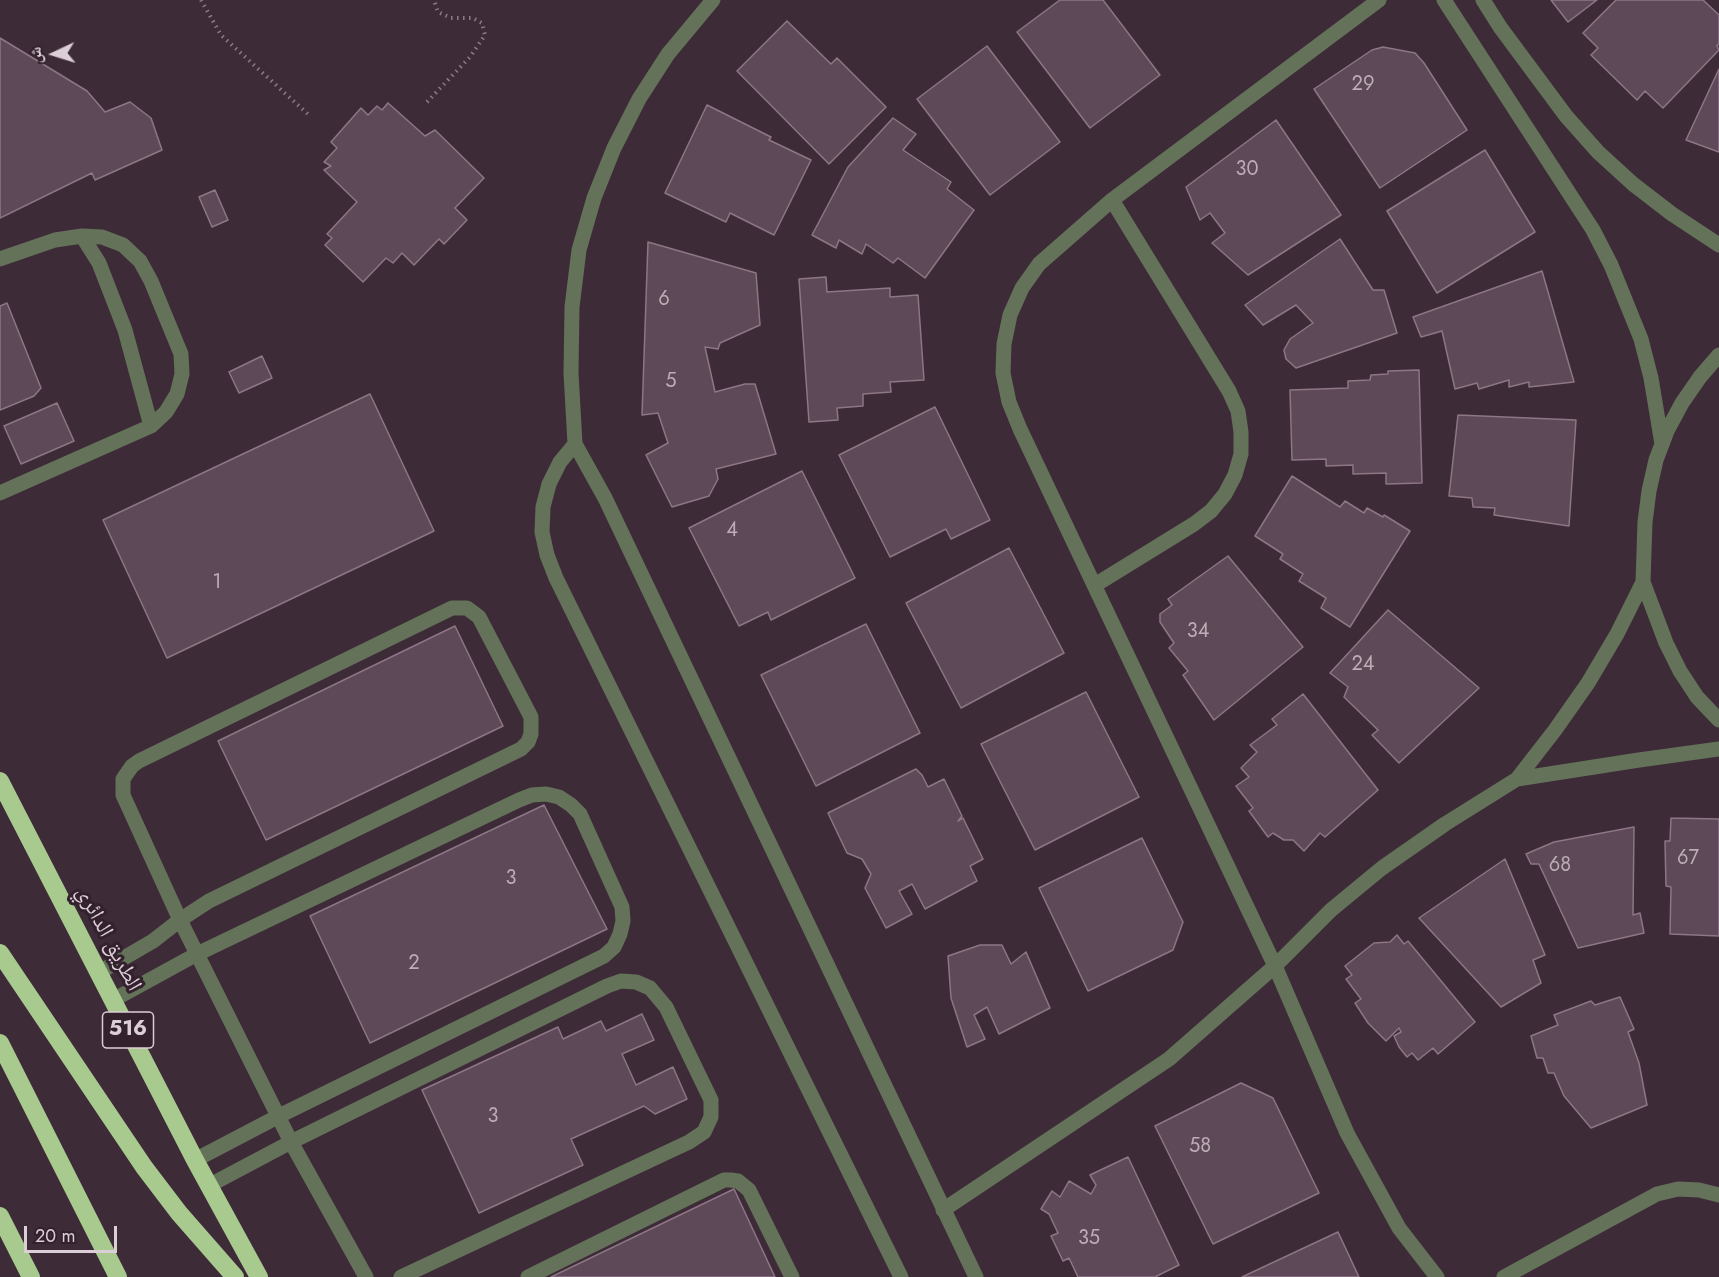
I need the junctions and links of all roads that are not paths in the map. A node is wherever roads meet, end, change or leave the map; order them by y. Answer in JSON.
{"nodes":[{"id":1,"x":713,"y":0,"type":"edge"},
{"id":2,"x":1379,"y":0,"type":"edge"},
{"id":3,"x":1444,"y":0,"type":"edge"},
{"id":4,"x":1483,"y":0,"type":"edge"},
{"id":5,"x":1112,"y":200,"type":"junction"},
{"id":6,"x":82,"y":236,"type":"junction"},
{"id":7,"x":1719,"y":244,"type":"edge"},
{"id":8,"x":0,"y":259,"type":"edge"},
{"id":9,"x":1719,"y":355,"type":"edge"},
{"id":10,"x":151,"y":426,"type":"junction"},
{"id":11,"x":575,"y":444,"type":"junction"},
{"id":12,"x":1662,"y":444,"type":"junction"},
{"id":13,"x":0,"y":493,"type":"edge"},
{"id":14,"x":1642,"y":582,"type":"junction"},
{"id":15,"x":1095,"y":585,"type":"junction"},
{"id":16,"x":1719,"y":720,"type":"edge"},
{"id":17,"x":1719,"y":749,"type":"edge"},
{"id":18,"x":1517,"y":779,"type":"junction"},
{"id":19,"x":0,"y":782,"type":"edge"},
{"id":20,"x":180,"y":920,"type":"junction"},
{"id":21,"x":0,"y":953,"type":"edge"},
{"id":22,"x":197,"y":954,"type":"junction"},
{"id":23,"x":1275,"y":966,"type":"junction"},
{"id":24,"x":98,"y":973,"type":"junction"},
{"id":25,"x":113,"y":1000,"type":"junction"},
{"id":26,"x":0,"y":1043,"type":"edge"},
{"id":27,"x":279,"y":1116,"type":"junction"},
{"id":28,"x":291,"y":1142,"type":"junction"},
{"id":29,"x":195,"y":1160,"type":"junction"},
{"id":30,"x":210,"y":1185,"type":"junction"},
{"id":31,"x":1719,"y":1195,"type":"edge"},
{"id":32,"x":943,"y":1210,"type":"junction"},
{"id":33,"x":0,"y":1216,"type":"edge"},
{"id":34,"x":31,"y":1277,"type":"edge"},
{"id":35,"x":118,"y":1277,"type":"edge"},
{"id":36,"x":235,"y":1277,"type":"edge"},
{"id":37,"x":259,"y":1277,"type":"edge"},
{"id":38,"x":366,"y":1277,"type":"edge"},
{"id":39,"x":400,"y":1277,"type":"edge"},
{"id":40,"x":528,"y":1277,"type":"edge"},
{"id":41,"x":792,"y":1277,"type":"edge"},
{"id":42,"x":901,"y":1277,"type":"edge"},
{"id":43,"x":976,"y":1277,"type":"edge"},
{"id":44,"x":1437,"y":1277,"type":"edge"},
{"id":45,"x":1504,"y":1277,"type":"edge"}],
"edges":[{"from":1,"to":11,"type":"street"},
{"from":2,"to":5,"type":"street"},
{"from":3,"to":12,"type":"street"},
{"from":4,"to":7,"type":"street"},
{"from":5,"to":15,"type":"street"},
{"from":5,"to":15,"type":"street"},
{"from":6,"to":8,"type":"street"},
{"from":6,"to":10,"type":"street"},
{"from":6,"to":10,"type":"street"},
{"from":9,"to":12,"type":"street"},
{"from":10,"to":13,"type":"street"},
{"from":11,"to":32,"type":"street"},
{"from":11,"to":42,"type":"street"},
{"from":12,"to":14,"type":"street"},
{"from":14,"to":16,"type":"street"},
{"from":14,"to":18,"type":"street"},
{"from":15,"to":23,"type":"street"},
{"from":17,"to":18,"type":"street"},
{"from":18,"to":23,"type":"street"},
{"from":19,"to":24,"type":"highway","name":"الطريق الدائري","number":"516"},
{"from":20,"to":20,"type":"street"},
{"from":20,"to":22,"type":"street"},
{"from":20,"to":24,"type":"street"},
{"from":21,"to":36,"type":"highway","number":"516"},
{"from":22,"to":25,"type":"street"},
{"from":22,"to":27,"type":"street"},
{"from":22,"to":27,"type":"street"},
{"from":23,"to":32,"type":"street"},
{"from":23,"to":44,"type":"street"},
{"from":24,"to":25,"type":"highway","name":"الطريق الدائري","number":"516"},
{"from":25,"to":29,"type":"highway","name":"الطريق الدائري","number":"516"},
{"from":26,"to":35,"type":"highway"},
{"from":27,"to":28,"type":"street"},
{"from":27,"to":29,"type":"street"},
{"from":28,"to":30,"type":"street"},
{"from":28,"to":38,"type":"street"},
{"from":28,"to":39,"type":"street"},
{"from":29,"to":30,"type":"highway","name":"الطريق الدائري","number":"516"},
{"from":30,"to":37,"type":"highway","name":"الطريق الدائري","number":"516"},
{"from":31,"to":45,"type":"street"},
{"from":32,"to":43,"type":"street"},
{"from":33,"to":34,"type":"highway"},
{"from":40,"to":41,"type":"street"}]}
